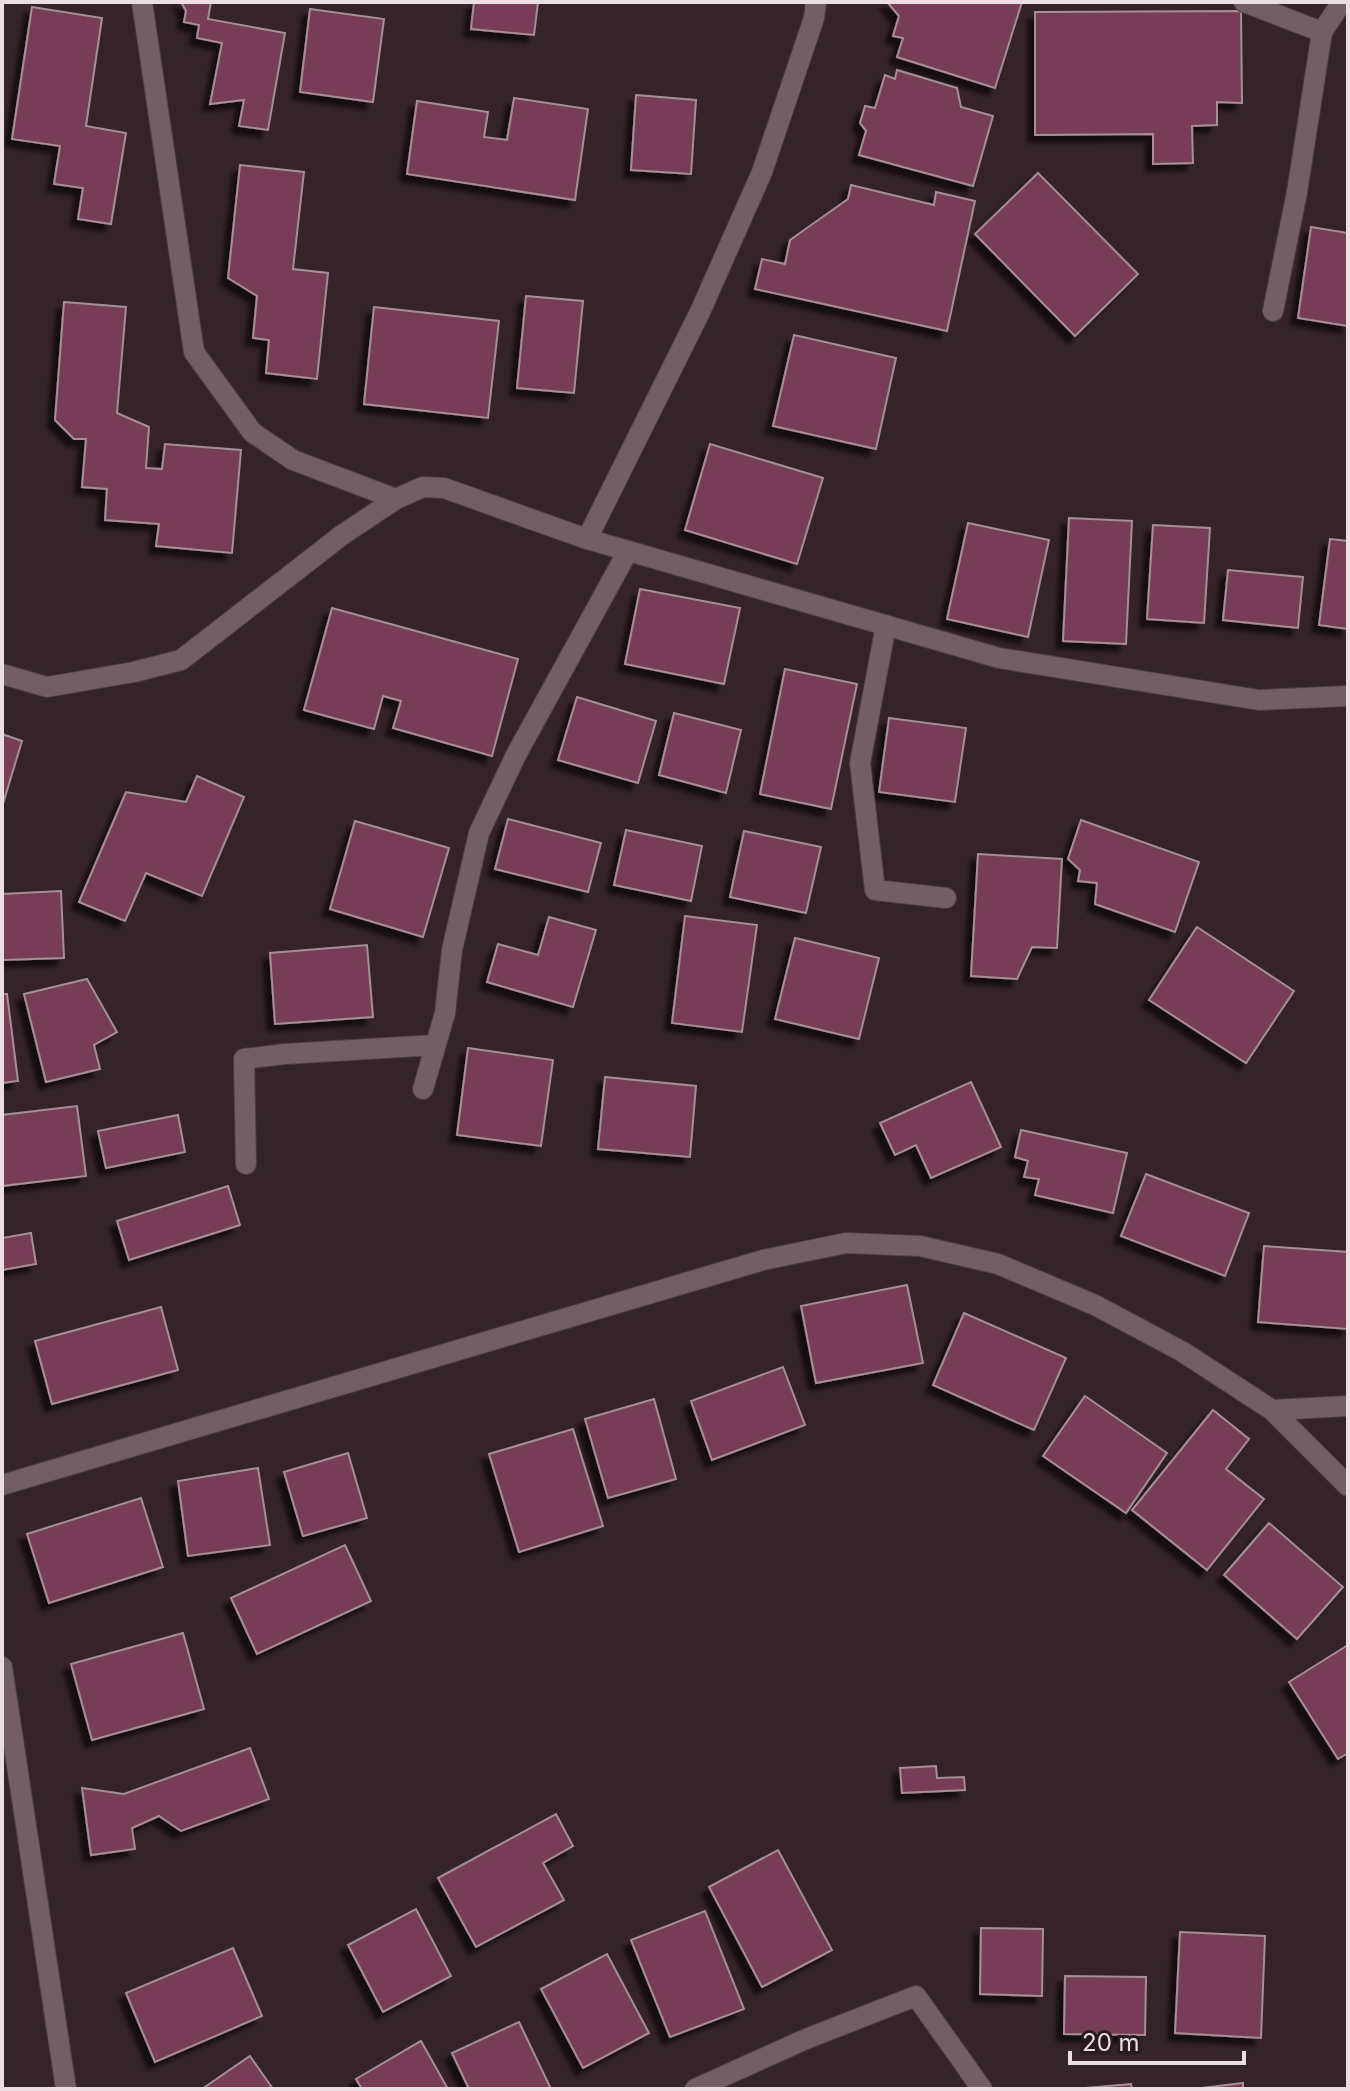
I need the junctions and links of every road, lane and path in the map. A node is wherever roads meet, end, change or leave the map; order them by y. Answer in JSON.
{"nodes":[{"id":1,"x":142,"y":2,"type":"edge"},
{"id":2,"x":816,"y":2,"type":"edge"},
{"id":3,"x":1244,"y":2,"type":"edge"},
{"id":4,"x":1342,"y":2,"type":"edge"},
{"id":5,"x":1322,"y":32,"type":"junction"},
{"id":6,"x":1273,"y":311,"type":"dead end"},
{"id":7,"x":396,"y":499,"type":"junction"},
{"id":8,"x":587,"y":539,"type":"junction"},
{"id":9,"x":628,"y":551,"type":"junction"},
{"id":10,"x":886,"y":625,"type":"junction"},
{"id":11,"x":2,"y":674,"type":"edge"},
{"id":12,"x":1348,"y":696,"type":"edge"},
{"id":13,"x":946,"y":898,"type":"dead end"},
{"id":14,"x":435,"y":1045,"type":"junction"},
{"id":15,"x":423,"y":1089,"type":"dead end"},
{"id":16,"x":246,"y":1164,"type":"dead end"},
{"id":17,"x":1348,"y":1406,"type":"edge"},
{"id":18,"x":1272,"y":1410,"type":"junction"},
{"id":19,"x":2,"y":1485,"type":"edge"},
{"id":20,"x":1348,"y":1486,"type":"edge"},
{"id":21,"x":2,"y":1667,"type":"edge"},
{"id":22,"x":66,"y":2089,"type":"edge"},
{"id":23,"x":695,"y":2089,"type":"edge"},
{"id":24,"x":982,"y":2089,"type":"edge"}],
"edges":[{"from":1,"to":7,"type":"street"},
{"from":2,"to":8,"type":"street"},
{"from":3,"to":5,"type":"street"},
{"from":4,"to":5,"type":"street"},
{"from":5,"to":6,"type":"street"},
{"from":7,"to":8,"type":"street"},
{"from":7,"to":11,"type":"street"},
{"from":8,"to":9,"type":"street"},
{"from":9,"to":10,"type":"street"},
{"from":9,"to":14,"type":"street"},
{"from":10,"to":12,"type":"street"},
{"from":10,"to":13,"type":"street"},
{"from":14,"to":15,"type":"street"},
{"from":14,"to":16,"type":"street"},
{"from":17,"to":18,"type":"street"},
{"from":18,"to":19,"type":"street"},
{"from":18,"to":20,"type":"street"},
{"from":21,"to":22,"type":"street"},
{"from":23,"to":24,"type":"street"}]}
